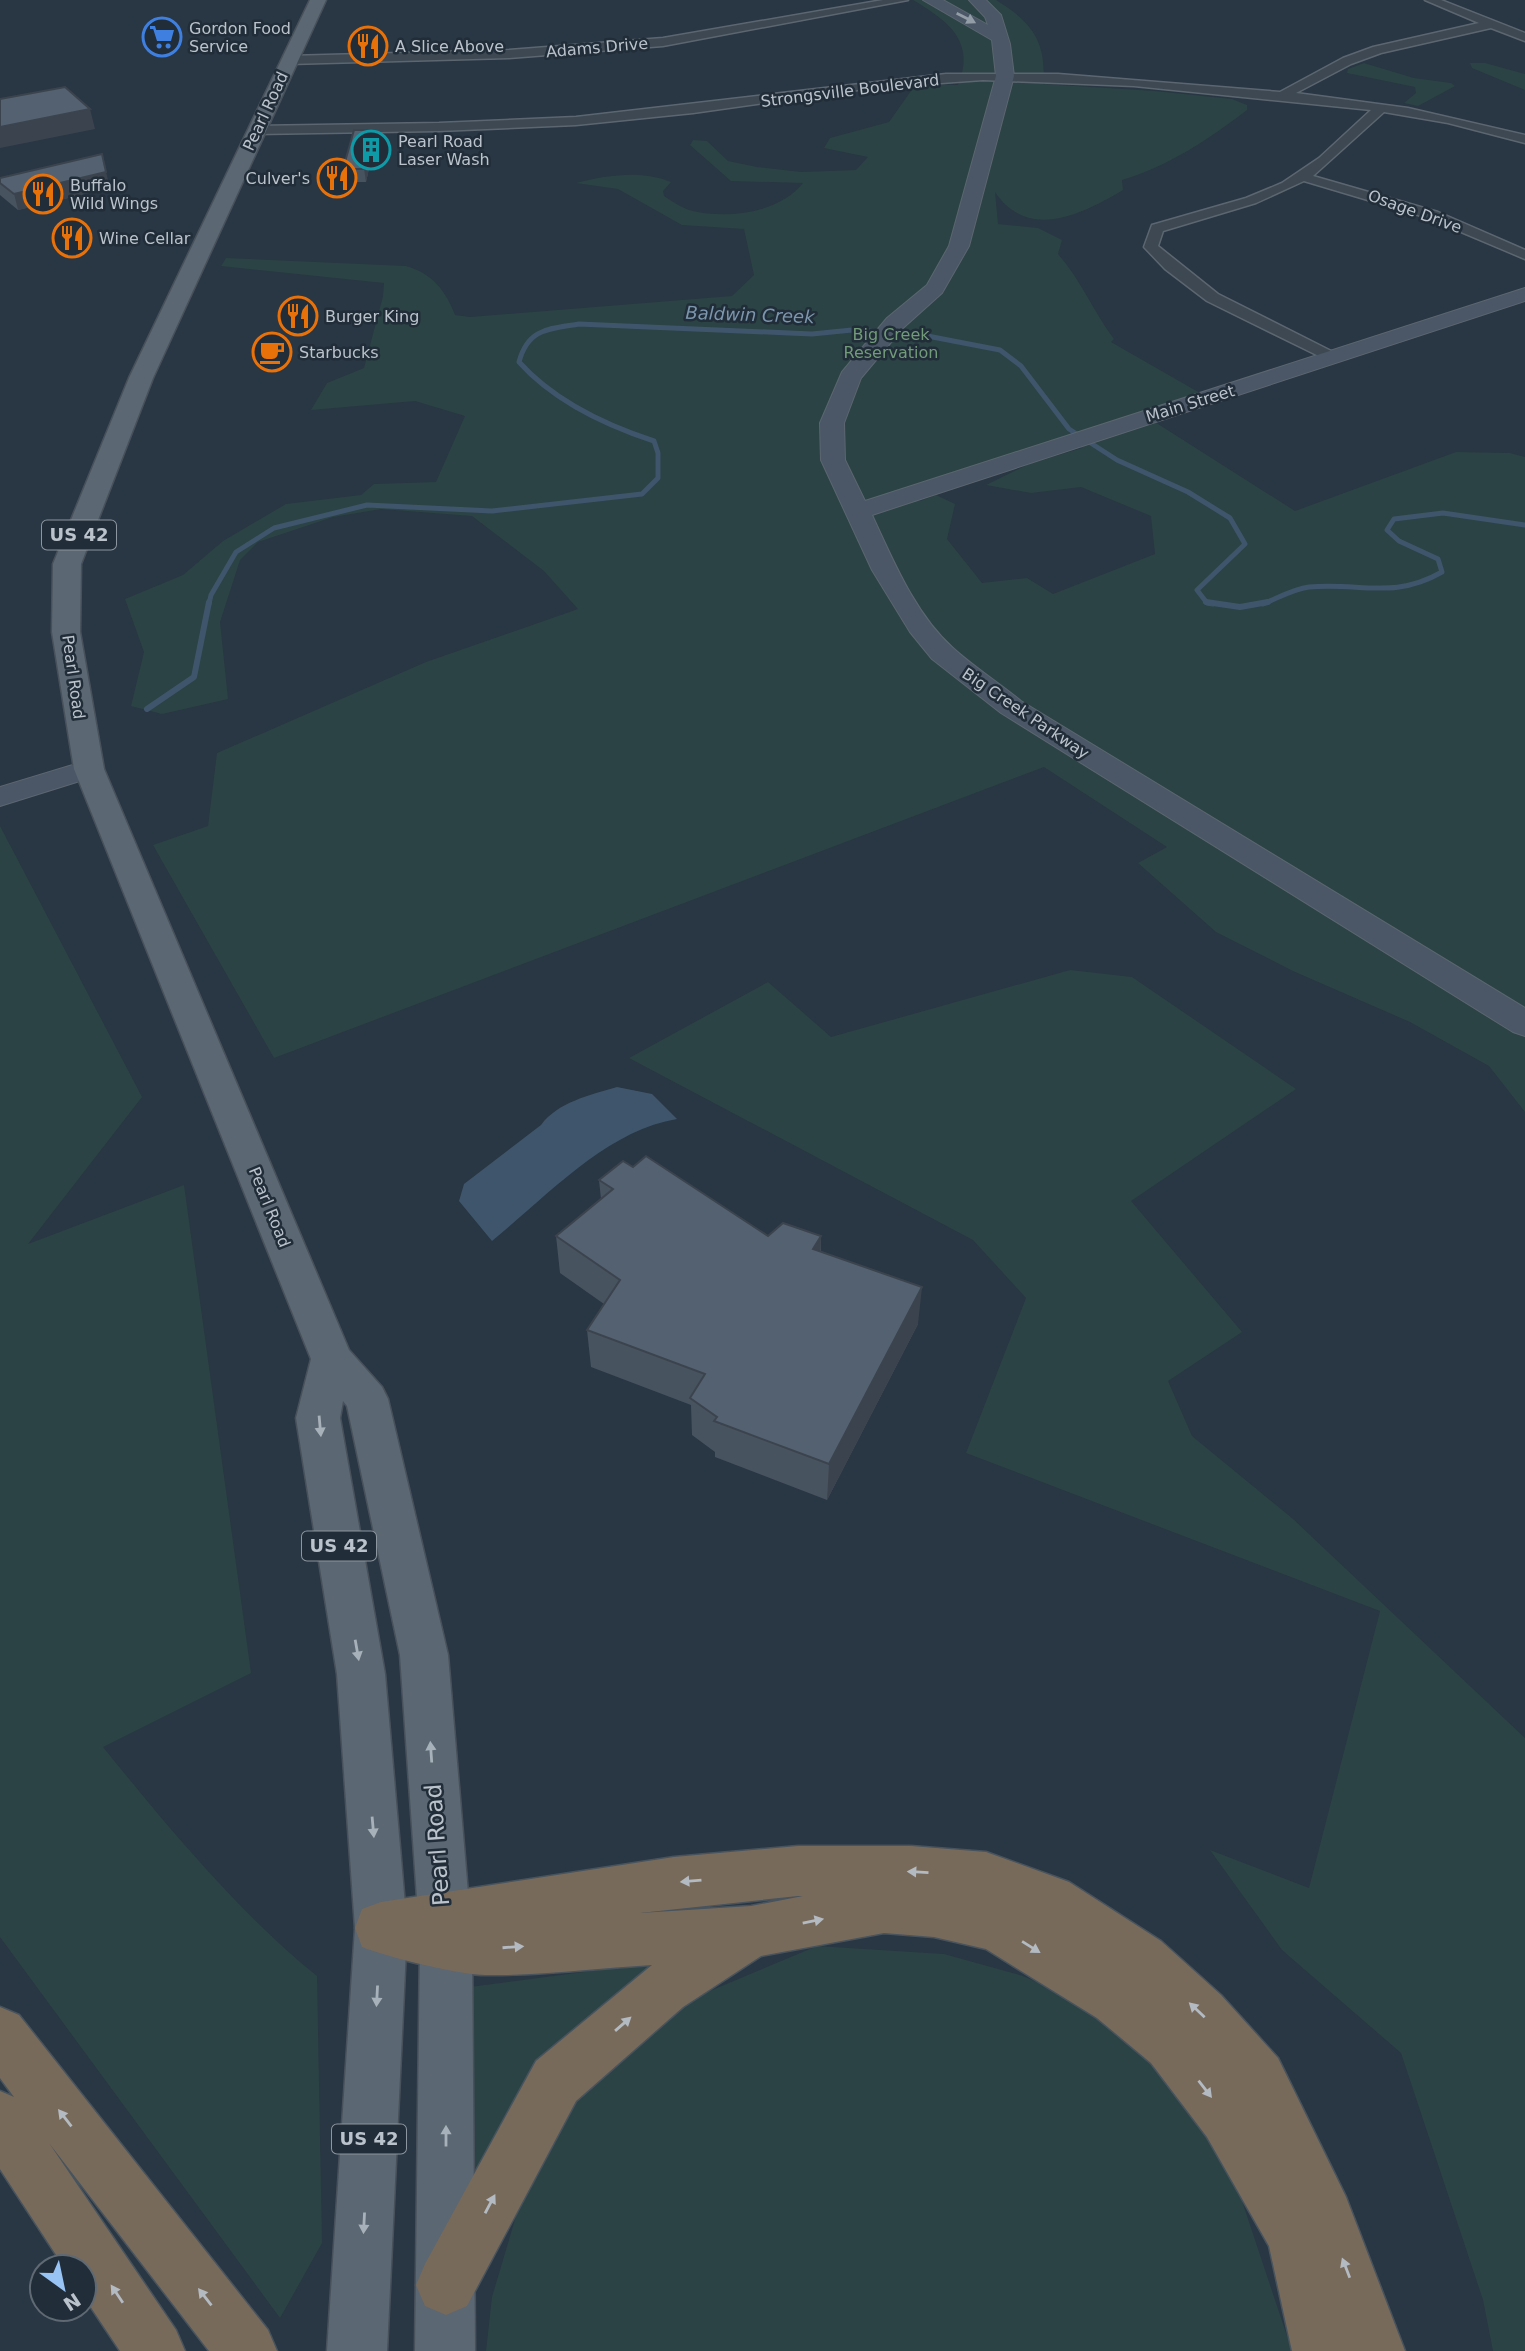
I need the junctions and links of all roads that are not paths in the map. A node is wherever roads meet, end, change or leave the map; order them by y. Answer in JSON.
{"nodes":[{"id":1,"x":318,"y":0,"type":"edge"},
{"id":2,"x":902,"y":0,"type":"edge"},
{"id":3,"x":931,"y":0,"type":"edge"},
{"id":4,"x":977,"y":0,"type":"edge"},
{"id":5,"x":1431,"y":0,"type":"edge"},
{"id":6,"x":1491,"y":24,"type":"junction"},
{"id":7,"x":1525,"y":37,"type":"edge"},
{"id":8,"x":1000,"y":39,"type":"junction"},
{"id":9,"x":289,"y":60,"type":"junction"},
{"id":10,"x":1005,"y":76,"type":"junction"},
{"id":11,"x":1283,"y":95,"type":"junction"},
{"id":12,"x":1380,"y":108,"type":"junction"},
{"id":13,"x":256,"y":130,"type":"junction"},
{"id":14,"x":1525,"y":139,"type":"edge"},
{"id":15,"x":1303,"y":177,"type":"junction"},
{"id":16,"x":1525,"y":255,"type":"edge"},
{"id":17,"x":1525,"y":294,"type":"edge"},
{"id":18,"x":1331,"y":357,"type":"junction"},
{"id":19,"x":856,"y":512,"type":"junction"},
{"id":20,"x":89,"y":769,"type":"junction"},
{"id":21,"x":0,"y":797,"type":"edge"},
{"id":22,"x":1525,"y":1024,"type":"edge"},
{"id":23,"x":332,"y":1359,"type":"junction"},
{"id":24,"x":382,"y":1928,"type":"junction"},
{"id":25,"x":444,"y":1930,"type":"junction"},
{"id":26,"x":751,"y":1933,"type":"junction"},
{"id":27,"x":0,"y":2034,"type":"edge"},
{"id":28,"x":0,"y":2119,"type":"edge"},
{"id":29,"x":446,"y":2285,"type":"junction"},
{"id":30,"x":155,"y":2351,"type":"edge"},
{"id":31,"x":247,"y":2351,"type":"edge"},
{"id":32,"x":356,"y":2351,"type":"edge"},
{"id":33,"x":445,"y":2351,"type":"edge"},
{"id":34,"x":1322,"y":2351,"type":"edge"},
{"id":35,"x":1375,"y":2351,"type":"edge"}],
"edges":[{"from":1,"to":9,"type":"main road","name":"Pearl Road","number":"US 42"},
{"from":2,"to":9,"type":"street","name":"Adams Drive"},
{"from":3,"to":8,"type":"street","one_way":true},
{"from":4,"to":8,"type":"street","name":"Big Creek Parkway"},
{"from":5,"to":6,"type":"street"},
{"from":6,"to":7,"type":"street"},
{"from":6,"to":11,"type":"street"},
{"from":8,"to":10,"type":"street","name":"Big Creek Parkway"},
{"from":9,"to":13,"type":"main road","name":"Pearl Road","number":"US 42"},
{"from":10,"to":11,"type":"street","name":"Strongsville Boulevard"},
{"from":10,"to":13,"type":"street","name":"Strongsville Boulevard"},
{"from":10,"to":19,"type":"street","name":"Big Creek Parkway"},
{"from":11,"to":12,"type":"street","name":"Strongsville Boulevard"},
{"from":12,"to":14,"type":"street","name":"Strongsville Boulevard"},
{"from":12,"to":15,"type":"street"},
{"from":13,"to":20,"type":"main road","name":"Pearl Road","number":"US 42"},
{"from":15,"to":16,"type":"street","name":"Osage Drive"},
{"from":15,"to":18,"type":"street"},
{"from":17,"to":18,"type":"street","name":"Main Street"},
{"from":18,"to":19,"type":"street","name":"Main Street"},
{"from":19,"to":22,"type":"street","name":"Big Creek Parkway"},
{"from":20,"to":21,"type":"street"},
{"from":20,"to":23,"type":"main road","name":"Pearl Road","number":"US 42"},
{"from":23,"to":24,"type":"main road","number":"US 42","one_way":true},
{"from":25,"to":23,"type":"main road","name":"Pearl Road","number":"US 42","one_way":true},
{"from":24,"to":25,"type":"highway"},
{"from":24,"to":32,"type":"main road","number":"US 42","one_way":true},
{"from":25,"to":26,"type":"highway","one_way":true},
{"from":29,"to":25,"type":"main road","name":"Pearl Road","number":"US 42","one_way":true},
{"from":35,"to":25,"type":"highway","one_way":true},
{"from":29,"to":26,"type":"highway","one_way":true},
{"from":26,"to":34,"type":"highway","one_way":true},
{"from":31,"to":27,"type":"highway","one_way":true},
{"from":30,"to":28,"type":"highway","one_way":true},
{"from":29,"to":33,"type":"main road","name":"Pearl Road","number":"US 42"}]}
